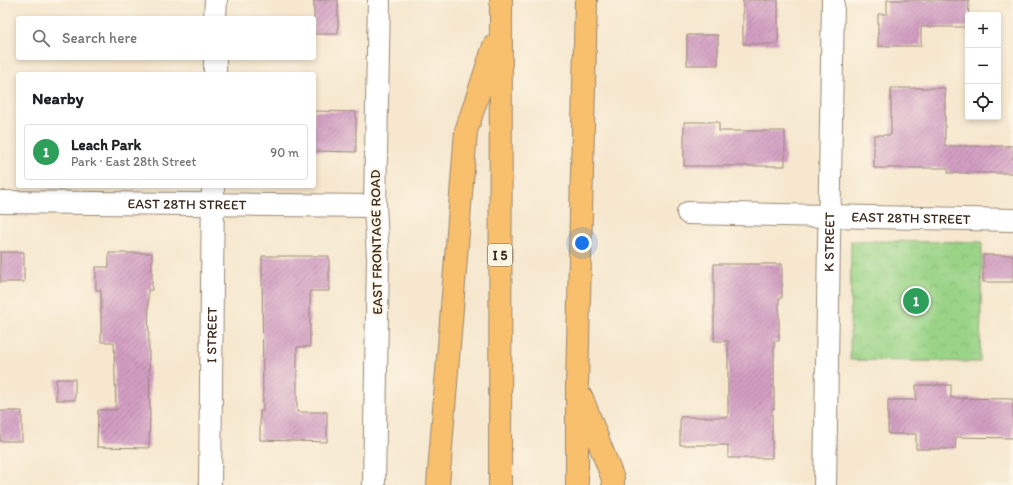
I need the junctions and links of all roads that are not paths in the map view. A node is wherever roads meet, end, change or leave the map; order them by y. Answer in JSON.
{"nodes":[{"id":1,"x":216,"y":0,"type":"edge"},
{"id":2,"x":379,"y":0,"type":"edge"},
{"id":3,"x":501,"y":0,"type":"edge"},
{"id":4,"x":586,"y":0,"type":"edge"},
{"id":5,"x":833,"y":0,"type":"edge"},
{"id":6,"x":215,"y":16,"type":"edge"},
{"id":7,"x":500,"y":26,"type":"junction"},
{"id":8,"x":215,"y":60,"type":"edge"},
{"id":9,"x":215,"y":72,"type":"edge"},
{"id":10,"x":213,"y":195,"type":"edge"},
{"id":11,"x":0,"y":202,"type":"edge"},
{"id":12,"x":374,"y":206,"type":"junction"},
{"id":13,"x":688,"y":213,"type":"dead end"},
{"id":14,"x":829,"y":216,"type":"junction"},
{"id":15,"x":1013,"y":220,"type":"edge"},
{"id":16,"x":577,"y":386,"type":"junction"},
{"id":17,"x":210,"y":485,"type":"edge"},
{"id":18,"x":374,"y":485,"type":"edge"},
{"id":19,"x":438,"y":485,"type":"edge"},
{"id":20,"x":500,"y":485,"type":"edge"},
{"id":21,"x":577,"y":485,"type":"edge"},
{"id":22,"x":613,"y":485,"type":"edge"},
{"id":23,"x":825,"y":485,"type":"edge"}],
"edges":[{"from":1,"to":6,"type":"street"},
{"from":2,"to":12,"type":"street","name":"EAST FRONTAGE ROAD"},
{"from":3,"to":7,"type":"highway","number":"I 5"},
{"from":4,"to":16,"type":"highway"},
{"from":5,"to":14,"type":"street","name":"K STREET"},
{"from":7,"to":19,"type":"highway"},
{"from":7,"to":20,"type":"highway","number":"I 5"},
{"from":8,"to":9,"type":"street"},
{"from":10,"to":11,"type":"street","name":"EAST 28TH STREET"},
{"from":10,"to":12,"type":"street","name":"EAST 28TH STREET"},
{"from":10,"to":17,"type":"street","name":"I STREET"},
{"from":12,"to":18,"type":"street","name":"EAST FRONTAGE ROAD"},
{"from":13,"to":14,"type":"street","name":"EAST 28TH STREET"},
{"from":14,"to":15,"type":"street","name":"EAST 28TH STREET"},
{"from":14,"to":23,"type":"street","name":"K STREET"},
{"from":16,"to":21,"type":"highway"},
{"from":16,"to":22,"type":"highway"}]}
